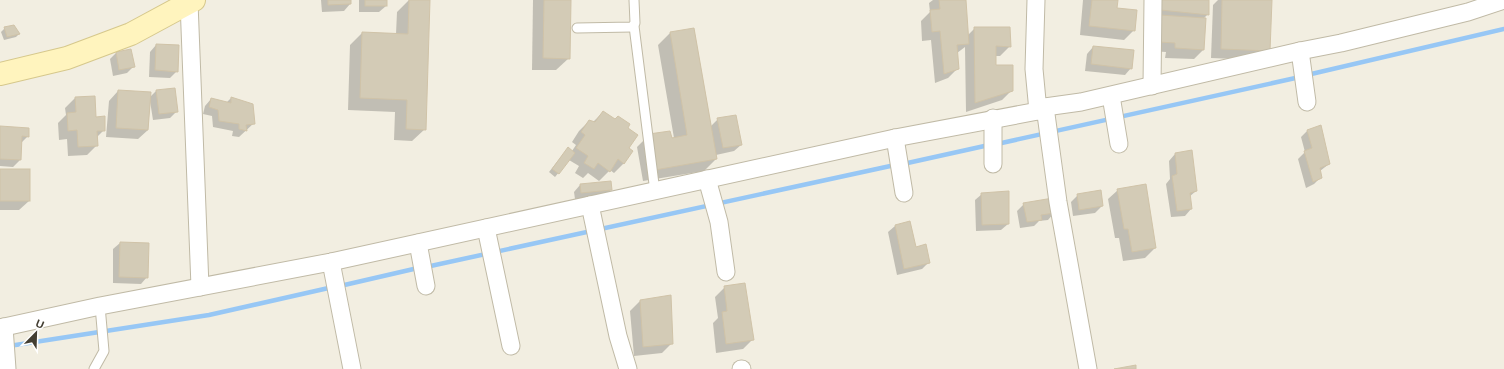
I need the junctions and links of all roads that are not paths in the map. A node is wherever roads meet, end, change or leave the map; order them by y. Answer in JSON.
{"nodes":[{"id":1,"x":634,"y":0,"type":"edge"},
{"id":2,"x":1036,"y":0,"type":"edge"},
{"id":3,"x":1153,"y":0,"type":"edge"},
{"id":4,"x":1504,"y":0,"type":"edge"},
{"id":5,"x":191,"y":1,"type":"edge"},
{"id":6,"x":634,"y":26,"type":"junction"},
{"id":7,"x":577,"y":28,"type":"dead end"},
{"id":8,"x":1301,"y":55,"type":"junction"},
{"id":9,"x":0,"y":74,"type":"edge"},
{"id":10,"x":1152,"y":86,"type":"junction"},
{"id":11,"x":1306,"y":96,"type":"dead end"},
{"id":12,"x":1112,"y":101,"type":"junction"},
{"id":13,"x":1043,"y":111,"type":"junction"},
{"id":14,"x":993,"y":121,"type":"junction"},
{"id":15,"x":1118,"y":140,"type":"dead end"},
{"id":16,"x":896,"y":141,"type":"junction"},
{"id":17,"x":993,"y":158,"type":"dead end"},
{"id":18,"x":709,"y":184,"type":"junction"},
{"id":19,"x":903,"y":188,"type":"dead end"},
{"id":20,"x":655,"y":192,"type":"junction"},
{"id":21,"x":592,"y":211,"type":"junction"},
{"id":22,"x":487,"y":232,"type":"junction"},
{"id":23,"x":419,"y":250,"type":"junction"},
{"id":24,"x":331,"y":263,"type":"junction"},
{"id":25,"x":726,"y":272,"type":"dead end"},
{"id":26,"x":426,"y":286,"type":"dead end"},
{"id":27,"x":200,"y":287,"type":"junction"},
{"id":28,"x":101,"y":310,"type":"junction"},
{"id":29,"x":3,"y":328,"type":"edge"},
{"id":30,"x":511,"y":346,"type":"dead end"},
{"id":31,"x":6,"y":366,"type":"edge"},
{"id":32,"x":94,"y":369,"type":"edge"},
{"id":33,"x":352,"y":369,"type":"edge"},
{"id":34,"x":628,"y":369,"type":"edge"},
{"id":35,"x":1088,"y":369,"type":"edge"}],
"edges":[{"from":1,"to":6,"type":"lane"},
{"from":2,"to":13,"type":"street"},
{"from":3,"to":10,"type":"street"},
{"from":4,"to":8,"type":"street"},
{"from":5,"to":9,"type":"street"},
{"from":5,"to":27,"type":"street"},
{"from":6,"to":7,"type":"lane"},
{"from":6,"to":20,"type":"lane"},
{"from":8,"to":10,"type":"street"},
{"from":8,"to":11,"type":"street"},
{"from":10,"to":12,"type":"street"},
{"from":12,"to":13,"type":"street"},
{"from":12,"to":15,"type":"street"},
{"from":13,"to":14,"type":"street"},
{"from":13,"to":35,"type":"street"},
{"from":14,"to":16,"type":"street"},
{"from":14,"to":17,"type":"street"},
{"from":16,"to":18,"type":"street"},
{"from":16,"to":19,"type":"street"},
{"from":18,"to":20,"type":"street"},
{"from":18,"to":25,"type":"street"},
{"from":20,"to":21,"type":"street"},
{"from":21,"to":22,"type":"street"},
{"from":21,"to":34,"type":"street"},
{"from":22,"to":23,"type":"street"},
{"from":22,"to":30,"type":"street"},
{"from":23,"to":24,"type":"street"},
{"from":23,"to":26,"type":"street"},
{"from":24,"to":27,"type":"street"},
{"from":24,"to":33,"type":"street"},
{"from":27,"to":28,"type":"street"},
{"from":28,"to":29,"type":"street"},
{"from":28,"to":32,"type":"lane"},
{"from":29,"to":31,"type":"street"}]}
